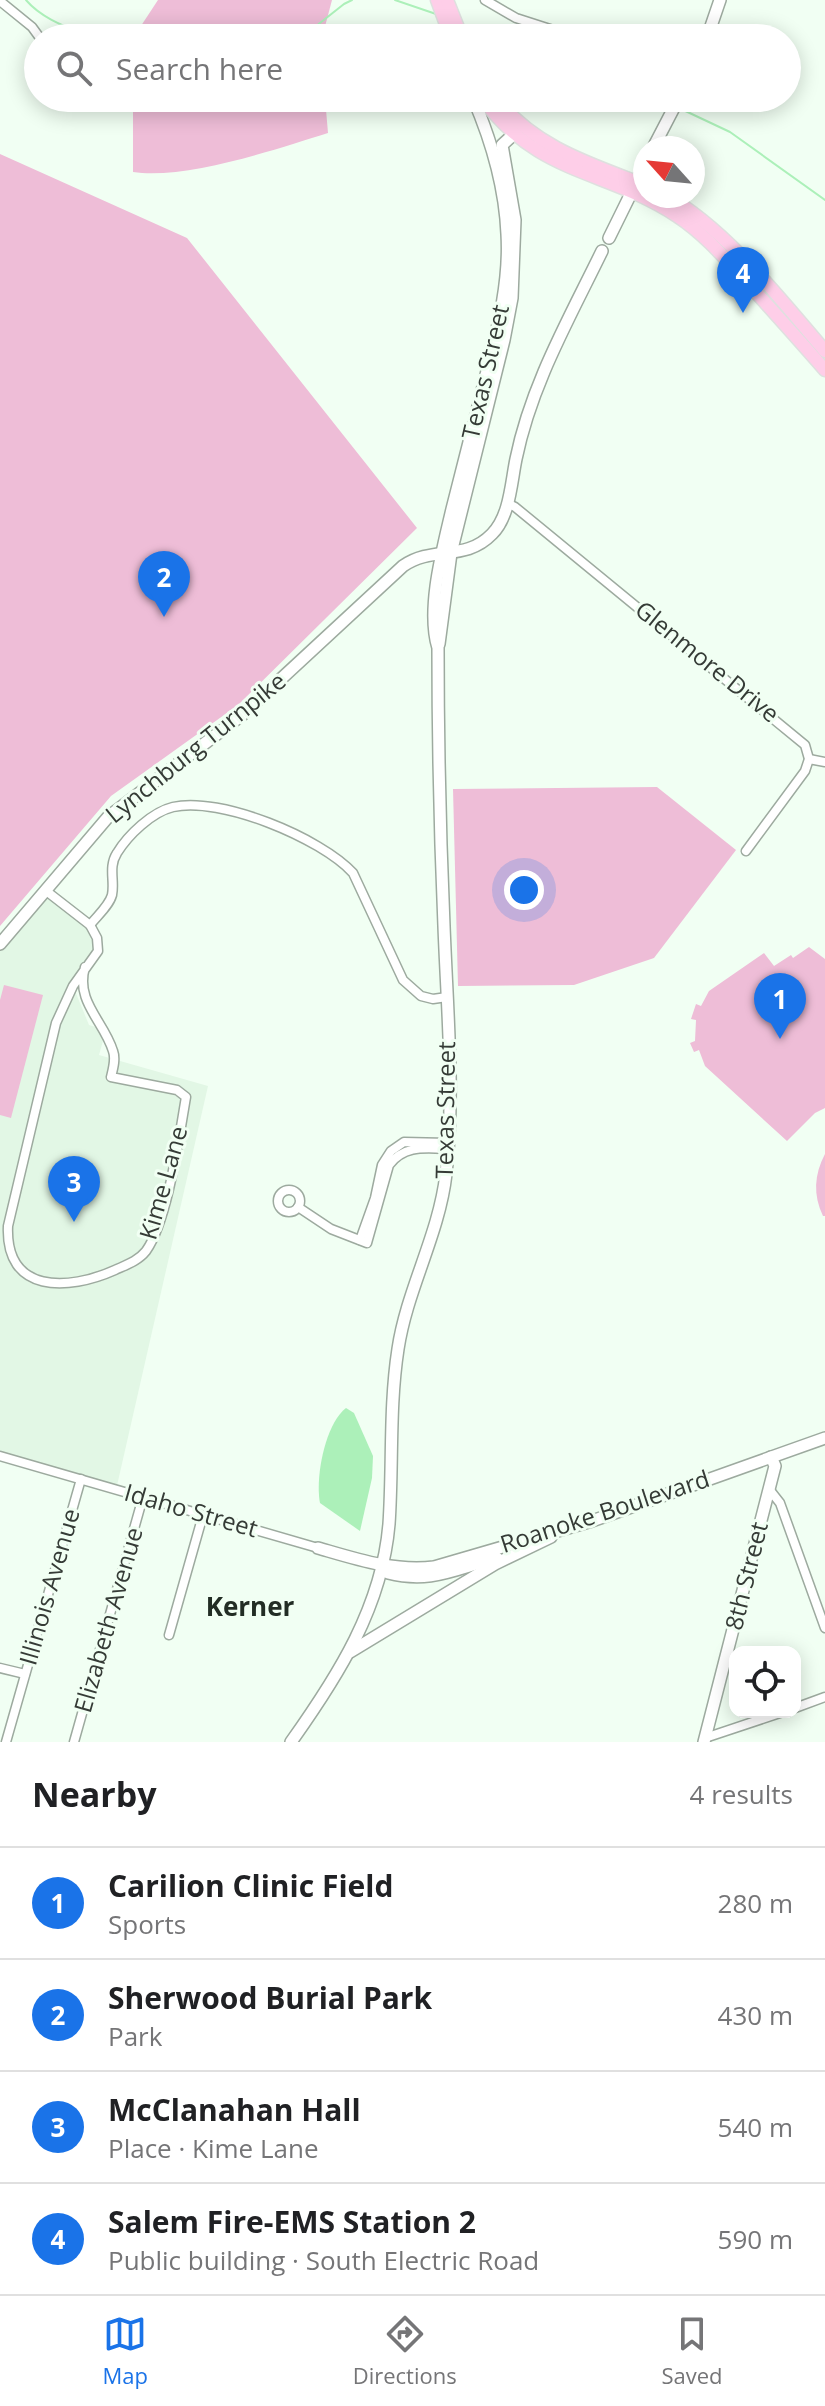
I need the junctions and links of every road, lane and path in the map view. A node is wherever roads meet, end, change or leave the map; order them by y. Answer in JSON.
{"nodes":[{"id":1,"x":437,"y":0,"type":"edge"},
{"id":2,"x":447,"y":0,"type":"edge"},
{"id":3,"x":485,"y":0,"type":"edge"},
{"id":4,"x":720,"y":0,"type":"edge"},
{"id":5,"x":0,"y":1,"type":"edge"},
{"id":6,"x":28,"y":24,"type":"edge"},
{"id":7,"x":446,"y":24,"type":"edge"},
{"id":8,"x":456,"y":24,"type":"edge"},
{"id":9,"x":535,"y":24,"type":"edge"},
{"id":10,"x":712,"y":24,"type":"edge"},
{"id":11,"x":478,"y":112,"type":"edge"},
{"id":12,"x":494,"y":112,"type":"edge"},
{"id":13,"x":510,"y":112,"type":"edge"},
{"id":14,"x":672,"y":112,"type":"edge"},
{"id":15,"x":514,"y":134,"type":"junction"},
{"id":16,"x":659,"y":136,"type":"edge"},
{"id":17,"x":633,"y":185,"type":"edge"},
{"id":18,"x":633,"y":186,"type":"edge"},
{"id":19,"x":633,"y":194,"type":"edge"},
{"id":20,"x":666,"y":208,"type":"edge"},
{"id":21,"x":686,"y":208,"type":"edge"},
{"id":22,"x":609,"y":238,"type":"dead end"},
{"id":23,"x":602,"y":251,"type":"dead end"},
{"id":24,"x":825,"y":351,"type":"edge"},
{"id":25,"x":825,"y":370,"type":"edge"},
{"id":26,"x":507,"y":503,"type":"junction"},
{"id":27,"x":447,"y":553,"type":"junction"},
{"id":28,"x":809,"y":759,"type":"junction"},
{"id":29,"x":825,"y":762,"type":"edge"},
{"id":30,"x":746,"y":851,"type":"dead end"},
{"id":31,"x":45,"y":890,"type":"junction"},
{"id":32,"x":90,"y":925,"type":"junction"},
{"id":33,"x":0,"y":944,"type":"edge"},
{"id":34,"x":85,"y":967,"type":"junction"},
{"id":35,"x":447,"y":997,"type":"junction"},
{"id":36,"x":448,"y":1146,"type":"junction"},
{"id":37,"x":298,"y":1207,"type":"dead end"},
{"id":38,"x":825,"y":1438,"type":"edge"},
{"id":39,"x":0,"y":1456,"type":"edge"},
{"id":40,"x":771,"y":1457,"type":"junction"},
{"id":41,"x":81,"y":1479,"type":"junction"},
{"id":42,"x":769,"y":1489,"type":"junction"},
{"id":43,"x":143,"y":1497,"type":"junction"},
{"id":44,"x":203,"y":1515,"type":"junction"},
{"id":45,"x":577,"y":1525,"type":"junction"},
{"id":46,"x":318,"y":1548,"type":"joint"},
{"id":47,"x":515,"y":1553,"type":"junction"},
{"id":48,"x":382,"y":1564,"type":"junction"},
{"id":49,"x":825,"y":1628,"type":"edge"},
{"id":50,"x":169,"y":1635,"type":"dead end"},
{"id":51,"x":350,"y":1652,"type":"junction"},
{"id":52,"x":0,"y":1668,"type":"edge"},
{"id":53,"x":25,"y":1674,"type":"junction"},
{"id":54,"x":825,"y":1697,"type":"edge"},
{"id":55,"x":801,"y":1706,"type":"edge"},
{"id":56,"x":766,"y":1718,"type":"edge"},
{"id":57,"x":704,"y":1740,"type":"edge"},
{"id":58,"x":6,"y":1742,"type":"edge"},
{"id":59,"x":74,"y":1742,"type":"edge"},
{"id":60,"x":291,"y":1742,"type":"edge"}],
"edges":[{"from":1,"to":7,"type":"main road"},
{"from":2,"to":8,"type":"main road"},
{"from":3,"to":9,"type":"street"},
{"from":4,"to":10,"type":"main road"},
{"from":5,"to":6,"type":"street"},
{"from":11,"to":27,"type":"main road","name":"Texas Street"},
{"from":12,"to":15,"type":"main road"},
{"from":13,"to":17,"type":"main road"},
{"from":14,"to":16,"type":"main road"},
{"from":15,"to":18,"type":"main road"},
{"from":15,"to":27,"type":"main road","name":"Texas Street"},
{"from":19,"to":22,"type":"main road"},
{"from":20,"to":25,"type":"main road"},
{"from":21,"to":24,"type":"main road"},
{"from":23,"to":26,"type":"main road","name":"Lynchburg Turnpike"},
{"from":26,"to":27,"type":"main road","name":"Lynchburg Turnpike"},
{"from":26,"to":28,"type":"street","name":"Glenmore Drive"},
{"from":27,"to":31,"type":"main road","name":"Lynchburg Turnpike"},
{"from":27,"to":35,"type":"main road","name":"Texas Street"},
{"from":28,"to":29,"type":"street"},
{"from":28,"to":30,"type":"street"},
{"from":31,"to":32,"type":"street"},
{"from":31,"to":33,"type":"main road","name":"Lynchburg Turnpike"},
{"from":32,"to":34,"type":"street","name":"Kime Lane"},
{"from":32,"to":35,"type":"street"},
{"from":34,"to":34,"type":"street","name":"Kime Lane"},
{"from":35,"to":36,"type":"main road","name":"Texas Street"},
{"from":36,"to":37,"type":"street"},
{"from":36,"to":48,"type":"main road","name":"Texas Street"},
{"from":38,"to":40,"type":"main road","name":"Roanoke Boulevard"},
{"from":39,"to":41,"type":"street","name":"Idaho Street"},
{"from":40,"to":42,"type":"main road","name":"8th Street"},
{"from":40,"to":45,"type":"main road","name":"Roanoke Boulevard"},
{"from":41,"to":43,"type":"street","name":"Idaho Street"},
{"from":41,"to":53,"type":"street","name":"Illinois Avenue"},
{"from":42,"to":49,"type":"street"},
{"from":42,"to":57,"type":"main road","name":"8th Street"},
{"from":43,"to":44,"type":"street","name":"Idaho Street"},
{"from":43,"to":59,"type":"street","name":"Elizabeth Avenue"},
{"from":44,"to":46,"type":"street","name":"Idaho Street"},
{"from":44,"to":50,"type":"street"},
{"from":45,"to":47,"type":"main road"},
{"from":45,"to":48,"type":"main road","name":"Roanoke Boulevard"},
{"from":46,"to":48,"type":"main road","name":"Idaho Street"},
{"from":47,"to":48,"type":"main road","name":"Roanoke Boulevard"},
{"from":47,"to":51,"type":"main road"},
{"from":48,"to":51,"type":"main road"},
{"from":51,"to":60,"type":"main road"},
{"from":52,"to":53,"type":"street"},
{"from":53,"to":58,"type":"street","name":"Illinois Avenue"},
{"from":54,"to":55,"type":"street"},
{"from":56,"to":57,"type":"street"}]}
